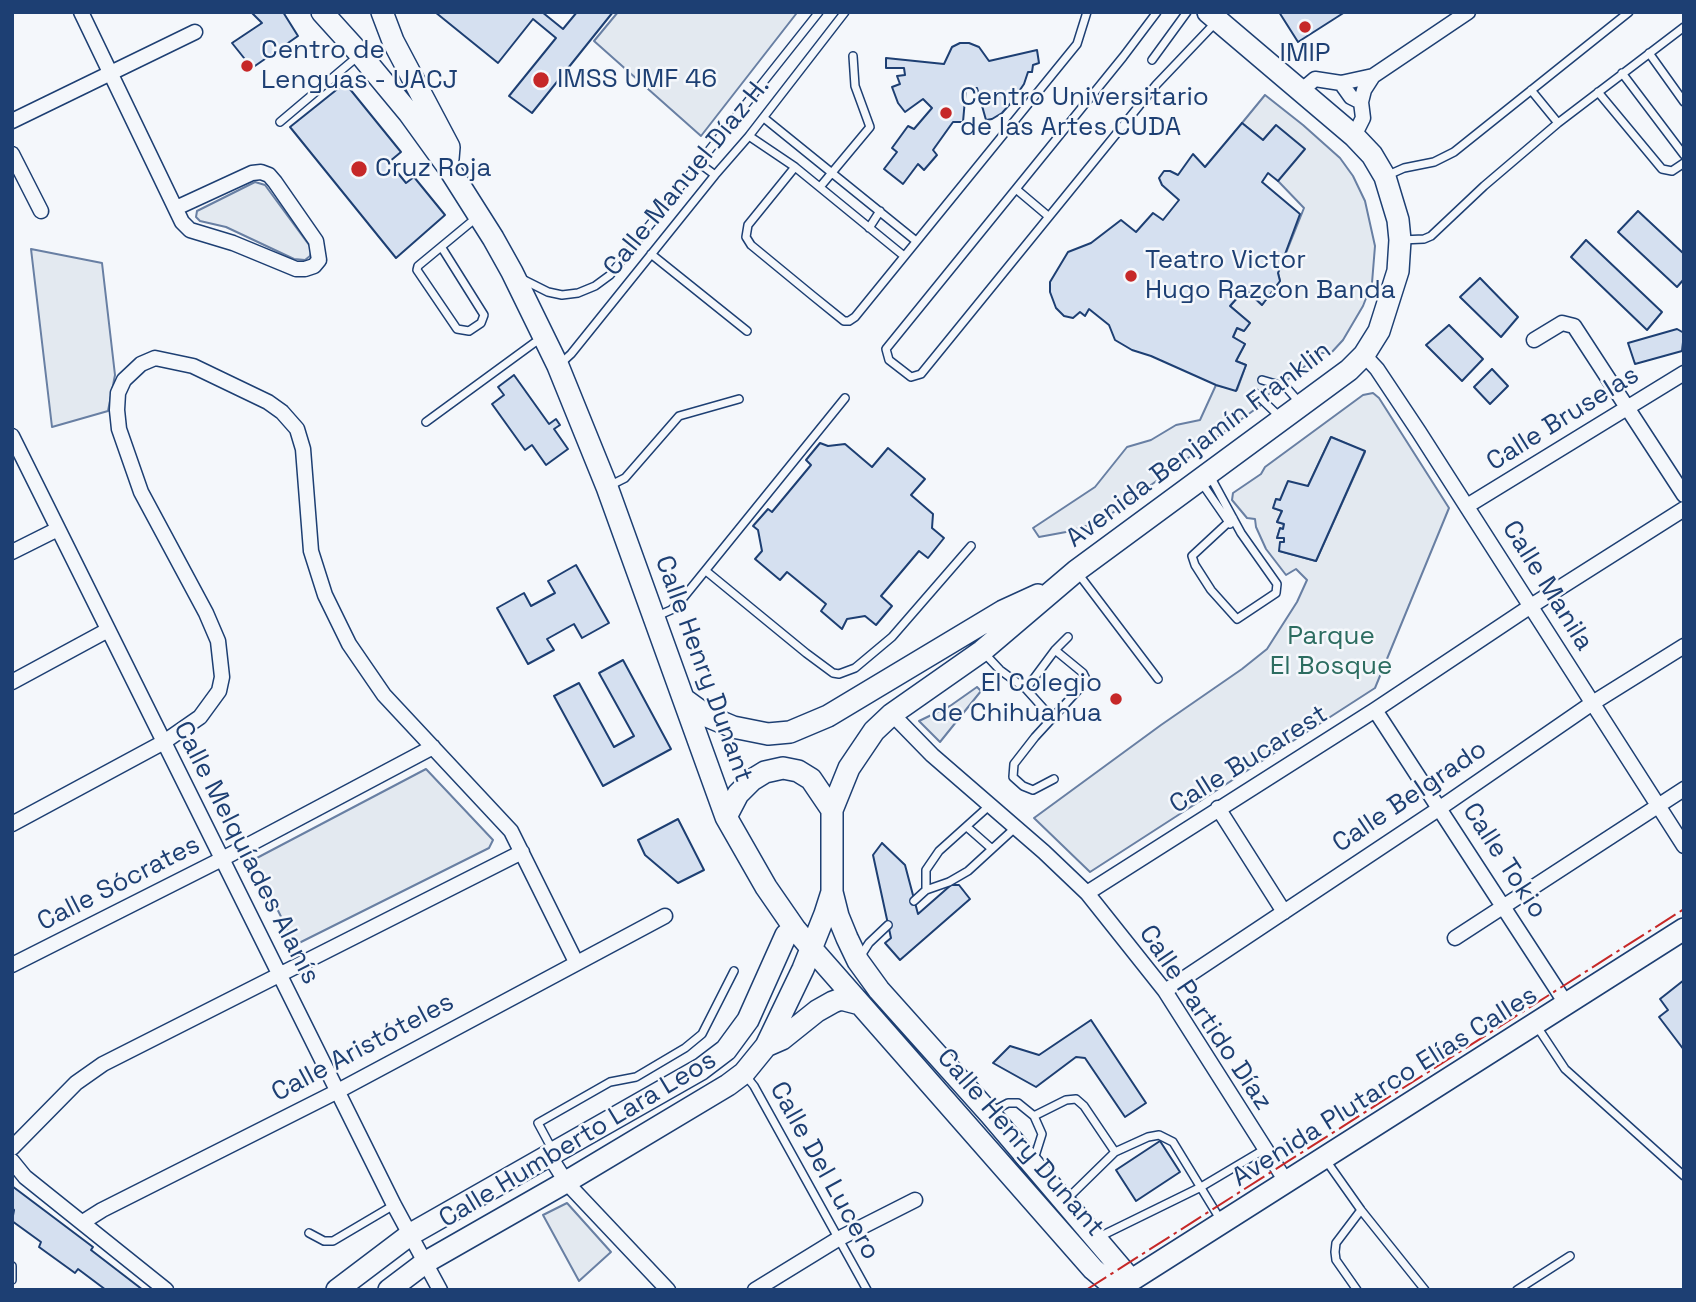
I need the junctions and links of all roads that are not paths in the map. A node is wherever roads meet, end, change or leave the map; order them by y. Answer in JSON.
{"nodes":[{"id":1,"x":81,"y":12,"type":"edge"},
{"id":2,"x":322,"y":12,"type":"edge"},
{"id":3,"x":382,"y":12,"type":"edge"},
{"id":4,"x":819,"y":12,"type":"edge"},
{"id":5,"x":845,"y":12,"type":"edge"},
{"id":6,"x":1087,"y":12,"type":"edge"},
{"id":7,"x":1157,"y":12,"type":"edge"},
{"id":8,"x":1187,"y":12,"type":"edge"},
{"id":9,"x":1468,"y":12,"type":"edge"},
{"id":10,"x":1629,"y":12,"type":"edge"},
{"id":11,"x":1217,"y":15,"type":"edge"},
{"id":12,"x":1684,"y":27,"type":"edge"},
{"id":13,"x":195,"y":32,"type":"dead end"},
{"id":14,"x":1649,"y":53,"type":"junction"},
{"id":15,"x":360,"y":54,"type":"junction"},
{"id":16,"x":853,"y":56,"type":"dead end"},
{"id":17,"x":1152,"y":60,"type":"dead end"},
{"id":18,"x":111,"y":72,"type":"junction"},
{"id":19,"x":1622,"y":73,"type":"junction"},
{"id":20,"x":1373,"y":76,"type":"junction"},
{"id":21,"x":1341,"y":83,"type":"junction"},
{"id":22,"x":1302,"y":90,"type":"junction"},
{"id":23,"x":1531,"y":90,"type":"junction"},
{"id":24,"x":1598,"y":92,"type":"junction"},
{"id":25,"x":1361,"y":102,"type":"junction"},
{"id":26,"x":1684,"y":102,"type":"edge"},
{"id":27,"x":764,"y":118,"type":"junction"},
{"id":28,"x":12,"y":121,"type":"edge"},
{"id":29,"x":279,"y":121,"type":"dead end"},
{"id":30,"x":1558,"y":123,"type":"junction"},
{"id":31,"x":749,"y":136,"type":"junction"},
{"id":32,"x":784,"y":136,"type":"junction"},
{"id":33,"x":1354,"y":136,"type":"junction"},
{"id":34,"x":773,"y":151,"type":"junction"},
{"id":35,"x":12,"y":154,"type":"edge"},
{"id":36,"x":1684,"y":155,"type":"edge"},
{"id":37,"x":699,"y":163,"type":"junction"},
{"id":38,"x":1684,"y":163,"type":"edge"},
{"id":39,"x":448,"y":167,"type":"junction"},
{"id":40,"x":795,"y":167,"type":"junction"},
{"id":41,"x":831,"y":173,"type":"junction"},
{"id":42,"x":715,"y":175,"type":"junction"},
{"id":43,"x":1385,"y":177,"type":"junction"},
{"id":44,"x":820,"y":187,"type":"junction"},
{"id":45,"x":1016,"y":189,"type":"junction"},
{"id":46,"x":176,"y":208,"type":"junction"},
{"id":47,"x":41,"y":211,"type":"dead end"},
{"id":48,"x":880,"y":211,"type":"junction"},
{"id":49,"x":480,"y":216,"type":"junction"},
{"id":50,"x":1048,"y":216,"type":"junction"},
{"id":51,"x":869,"y":228,"type":"junction"},
{"id":52,"x":1400,"y":240,"type":"junction"},
{"id":53,"x":916,"y":241,"type":"junction"},
{"id":54,"x":442,"y":248,"type":"junction"},
{"id":55,"x":651,"y":254,"type":"junction"},
{"id":56,"x":904,"y":256,"type":"junction"},
{"id":57,"x":512,"y":272,"type":"junction"},
{"id":58,"x":747,"y":331,"type":"dead end"},
{"id":59,"x":544,"y":338,"type":"junction"},
{"id":60,"x":1534,"y":340,"type":"dead end"},
{"id":61,"x":1364,"y":355,"type":"junction"},
{"id":62,"x":558,"y":366,"type":"junction"},
{"id":63,"x":1684,"y":373,"type":"edge"},
{"id":64,"x":1262,"y":380,"type":"dead end"},
{"id":65,"x":1255,"y":393,"type":"dead end"},
{"id":66,"x":845,"y":398,"type":"dead end"},
{"id":67,"x":739,"y":399,"type":"dead end"},
{"id":68,"x":1301,"y":405,"type":"junction"},
{"id":69,"x":1628,"y":409,"type":"junction"},
{"id":70,"x":1281,"y":419,"type":"junction"},
{"id":71,"x":426,"y":422,"type":"dead end"},
{"id":72,"x":12,"y":436,"type":"edge"},
{"id":73,"x":1204,"y":477,"type":"junction"},
{"id":74,"x":607,"y":487,"type":"junction"},
{"id":75,"x":1684,"y":495,"type":"edge"},
{"id":76,"x":1467,"y":506,"type":"junction"},
{"id":77,"x":1684,"y":509,"type":"edge"},
{"id":78,"x":1231,"y":521,"type":"junction"},
{"id":79,"x":58,"y":529,"type":"junction"},
{"id":80,"x":971,"y":546,"type":"dead end"},
{"id":81,"x":12,"y":552,"type":"edge"},
{"id":82,"x":706,"y":571,"type":"junction"},
{"id":83,"x":1076,"y":571,"type":"junction"},
{"id":84,"x":1057,"y":586,"type":"junction"},
{"id":85,"x":1531,"y":606,"type":"junction"},
{"id":86,"x":655,"y":617,"type":"junction"},
{"id":87,"x":108,"y":631,"type":"junction"},
{"id":88,"x":1068,"y":637,"type":"dead end"},
{"id":89,"x":1684,"y":646,"type":"edge"},
{"id":90,"x":1055,"y":650,"type":"junction"},
{"id":91,"x":982,"y":651,"type":"junction"},
{"id":92,"x":1158,"y":679,"type":"dead end"},
{"id":93,"x":12,"y":682,"type":"edge"},
{"id":94,"x":1026,"y":689,"type":"junction"},
{"id":95,"x":685,"y":700,"type":"junction"},
{"id":96,"x":1591,"y":704,"type":"junction"},
{"id":97,"x":1375,"y":710,"type":"junction"},
{"id":98,"x":892,"y":714,"type":"junction"},
{"id":99,"x":1052,"y":718,"type":"junction"},
{"id":100,"x":164,"y":741,"type":"junction"},
{"id":101,"x":433,"y":747,"type":"junction"},
{"id":102,"x":1054,"y":779,"type":"dead end"},
{"id":103,"x":1684,"y":789,"type":"edge"},
{"id":104,"x":990,"y":804,"type":"junction"},
{"id":105,"x":1658,"y":806,"type":"junction"},
{"id":106,"x":1218,"y":808,"type":"junction"},
{"id":107,"x":1440,"y":808,"type":"junction"},
{"id":108,"x":832,"y":810,"type":"junction"},
{"id":109,"x":726,"y":817,"type":"junction"},
{"id":110,"x":12,"y":824,"type":"edge"},
{"id":111,"x":967,"y":827,"type":"junction"},
{"id":112,"x":1016,"y":827,"type":"junction"},
{"id":113,"x":1684,"y":846,"type":"edge"},
{"id":114,"x":992,"y":849,"type":"junction"},
{"id":115,"x":522,"y":852,"type":"junction"},
{"id":116,"x":222,"y":859,"type":"junction"},
{"id":117,"x":926,"y":890,"type":"junction"},
{"id":118,"x":832,"y":892,"type":"junction"},
{"id":119,"x":1087,"y":893,"type":"junction"},
{"id":120,"x":914,"y":901,"type":"dead end"},
{"id":121,"x":1504,"y":906,"type":"junction"},
{"id":122,"x":1283,"y":912,"type":"junction"},
{"id":123,"x":665,"y":916,"type":"dead end"},
{"id":124,"x":888,"y":925,"type":"dead end"},
{"id":125,"x":795,"y":929,"type":"junction"},
{"id":126,"x":1684,"y":929,"type":"edge"},
{"id":127,"x":1455,"y":938,"type":"dead end"},
{"id":128,"x":811,"y":948,"type":"junction"},
{"id":129,"x":858,"y":961,"type":"junction"},
{"id":130,"x":576,"y":962,"type":"junction"},
{"id":131,"x":12,"y":965,"type":"edge"},
{"id":132,"x":734,"y":971,"type":"dead end"},
{"id":133,"x":280,"y":974,"type":"junction"},
{"id":134,"x":1165,"y":991,"type":"junction"},
{"id":135,"x":860,"y":1004,"type":"junction"},
{"id":136,"x":1567,"y":1005,"type":"junction"},
{"id":137,"x":1535,"y":1025,"type":"junction"},
{"id":138,"x":766,"y":1046,"type":"junction"},
{"id":139,"x":744,"y":1073,"type":"junction"},
{"id":140,"x":338,"y":1091,"type":"junction"},
{"id":141,"x":990,"y":1114,"type":"junction"},
{"id":142,"x":1034,"y":1116,"type":"junction"},
{"id":143,"x":12,"y":1148,"type":"edge"},
{"id":144,"x":1265,"y":1149,"type":"junction"},
{"id":145,"x":1115,"y":1152,"type":"junction"},
{"id":146,"x":552,"y":1154,"type":"junction"},
{"id":147,"x":1325,"y":1159,"type":"junction"},
{"id":148,"x":12,"y":1161,"type":"edge"},
{"id":149,"x":1029,"y":1161,"type":"junction"},
{"id":150,"x":1684,"y":1176,"type":"edge"},
{"id":151,"x":566,"y":1182,"type":"junction"},
{"id":152,"x":1287,"y":1183,"type":"junction"},
{"id":153,"x":1201,"y":1187,"type":"junction"},
{"id":154,"x":915,"y":1200,"type":"dead end"},
{"id":155,"x":1065,"y":1202,"type":"junction"},
{"id":156,"x":394,"y":1205,"type":"junction"},
{"id":157,"x":1361,"y":1210,"type":"junction"},
{"id":158,"x":83,"y":1222,"type":"junction"},
{"id":159,"x":1222,"y":1223,"type":"junction"},
{"id":160,"x":309,"y":1233,"type":"dead end"},
{"id":161,"x":411,"y":1234,"type":"junction"},
{"id":162,"x":1097,"y":1238,"type":"junction"},
{"id":163,"x":838,"y":1240,"type":"junction"},
{"id":164,"x":1570,"y":1255,"type":"dead end"},
{"id":165,"x":426,"y":1262,"type":"junction"},
{"id":166,"x":12,"y":1266,"type":"edge"},
{"id":167,"x":12,"y":1280,"type":"edge"},
{"id":168,"x":1121,"y":1286,"type":"edge"},
{"id":169,"x":1356,"y":1289,"type":"edge"},
{"id":170,"x":166,"y":1290,"type":"edge"},
{"id":171,"x":337,"y":1290,"type":"edge"},
{"id":172,"x":389,"y":1290,"type":"edge"},
{"id":173,"x":440,"y":1290,"type":"edge"},
{"id":174,"x":668,"y":1290,"type":"edge"},
{"id":175,"x":755,"y":1290,"type":"edge"},
{"id":176,"x":867,"y":1290,"type":"edge"},
{"id":177,"x":1425,"y":1290,"type":"edge"},
{"id":178,"x":1517,"y":1290,"type":"edge"}],
"edges":[{"from":1,"to":18,"type":"street"},
{"from":2,"to":15,"type":"main road","name":"Calle Henry Dunant"},
{"from":3,"to":39,"type":"main road"},
{"from":4,"to":37,"type":"lane","name":"Calle Manuel Díaz H."},
{"from":5,"to":27,"type":"lane","name":"Calle Manuel Díaz H."},
{"from":6,"to":53,"type":"lane"},
{"from":7,"to":45,"type":"lane"},
{"from":8,"to":17,"type":"lane"},
{"from":9,"to":20,"type":"street"},
{"from":10,"to":23,"type":"lane"},
{"from":11,"to":22,"type":"main road","name":"Avenida Benjamín Franklin"},
{"from":11,"to":50,"type":"lane"},
{"from":12,"to":14,"type":"lane"},
{"from":13,"to":18,"type":"street"},
{"from":14,"to":19,"type":"lane"},
{"from":14,"to":26,"type":"lane"},
{"from":15,"to":29,"type":"lane"},
{"from":15,"to":39,"type":"main road","name":"Calle Henry Dunant"},
{"from":16,"to":41,"type":"lane"},
{"from":18,"to":28,"type":"street"},
{"from":18,"to":46,"type":"street"},
{"from":19,"to":24,"type":"lane"},
{"from":19,"to":36,"type":"lane"},
{"from":20,"to":21,"type":"street"},
{"from":20,"to":25,"type":"street"},
{"from":21,"to":22,"type":"street"},
{"from":21,"to":25,"type":"street"},
{"from":22,"to":33,"type":"main road","name":"Avenida Benjamín Franklin"},
{"from":23,"to":30,"type":"lane"},
{"from":23,"to":43,"type":"lane"},
{"from":24,"to":30,"type":"lane"},
{"from":24,"to":38,"type":"lane"},
{"from":25,"to":33,"type":"street"},
{"from":27,"to":31,"type":"lane","name":"Calle Manuel Díaz H."},
{"from":27,"to":32,"type":"lane"},
{"from":30,"to":52,"type":"lane"},
{"from":31,"to":34,"type":"lane"},
{"from":31,"to":42,"type":"lane","name":"Calle Manuel Díaz H."},
{"from":32,"to":34,"type":"lane"},
{"from":32,"to":41,"type":"lane"},
{"from":33,"to":43,"type":"main road","name":"Avenida Benjamín Franklin"},
{"from":34,"to":40,"type":"lane"},
{"from":35,"to":47,"type":"street"},
{"from":37,"to":42,"type":"lane"},
{"from":37,"to":57,"type":"lane","name":"Calle Manuel Díaz H."},
{"from":39,"to":49,"type":"main road","name":"Calle Henry Dunant"},
{"from":40,"to":44,"type":"lane"},
{"from":40,"to":56,"type":"lane"},
{"from":41,"to":44,"type":"lane"},
{"from":41,"to":48,"type":"lane"},
{"from":42,"to":55,"type":"lane","name":"Calle Manuel Díaz H."},
{"from":43,"to":52,"type":"main road","name":"Avenida Benjamín Franklin"},
{"from":44,"to":51,"type":"lane"},
{"from":45,"to":50,"type":"lane"},
{"from":45,"to":50,"type":"lane"},
{"from":46,"to":46,"type":"street"},
{"from":48,"to":51,"type":"lane"},
{"from":48,"to":53,"type":"lane"},
{"from":49,"to":54,"type":"lane"},
{"from":49,"to":57,"type":"main road","name":"Calle Henry Dunant"},
{"from":51,"to":56,"type":"lane"},
{"from":52,"to":61,"type":"main road","name":"Avenida Benjamín Franklin"},
{"from":53,"to":56,"type":"lane"},
{"from":54,"to":54,"type":"lane"},
{"from":55,"to":58,"type":"lane"},
{"from":55,"to":62,"type":"lane","name":"Calle Manuel Díaz H."},
{"from":57,"to":59,"type":"main road","name":"Calle Henry Dunant"},
{"from":59,"to":62,"type":"main road","name":"Calle Henry Dunant"},
{"from":59,"to":71,"type":"lane"},
{"from":60,"to":69,"type":"street"},
{"from":61,"to":68,"type":"main road","name":"Avenida Benjamín Franklin"},
{"from":61,"to":76,"type":"street","name":"Calle Manila"},
{"from":62,"to":74,"type":"main road","name":"Calle Henry Dunant"},
{"from":63,"to":69,"type":"street","name":"Calle Bruselas"},
{"from":64,"to":68,"type":"lane"},
{"from":65,"to":70,"type":"lane"},
{"from":66,"to":82,"type":"lane"},
{"from":67,"to":74,"type":"lane"},
{"from":68,"to":70,"type":"main road","name":"Avenida Benjamín Franklin"},
{"from":69,"to":75,"type":"street"},
{"from":69,"to":76,"type":"street","name":"Calle Bruselas"},
{"from":70,"to":73,"type":"main road","name":"Avenida Benjamín Franklin"},
{"from":72,"to":79,"type":"street","name":"Calle Melquíades Alanís"},
{"from":73,"to":78,"type":"lane"},
{"from":73,"to":83,"type":"main road","name":"Avenida Benjamín Franklin"},
{"from":74,"to":86,"type":"main road","name":"Calle Henry Dunant"},
{"from":76,"to":85,"type":"street","name":"Calle Manila"},
{"from":77,"to":85,"type":"street","name":"Calle Bucarest"},
{"from":78,"to":78,"type":"lane"},
{"from":79,"to":81,"type":"street"},
{"from":79,"to":87,"type":"street","name":"Calle Melquíades Alanís"},
{"from":80,"to":82,"type":"lane"},
{"from":82,"to":86,"type":"lane"},
{"from":83,"to":84,"type":"main road","name":"Avenida Benjamín Franklin"},
{"from":83,"to":92,"type":"lane"},
{"from":84,"to":91,"type":"main road","name":"Calle Humberto Lara Leos"},
{"from":84,"to":95,"type":"main road"},
{"from":85,"to":96,"type":"street","name":"Calle Manila"},
{"from":85,"to":97,"type":"street","name":"Calle Bucarest"},
{"from":86,"to":95,"type":"main road","name":"Calle Henry Dunant"},
{"from":87,"to":93,"type":"street"},
{"from":87,"to":100,"type":"street","name":"Calle Melquíades Alanís"},
{"from":88,"to":90,"type":"lane"},
{"from":89,"to":96,"type":"street","name":"Calle Belgrado"},
{"from":90,"to":94,"type":"lane"},
{"from":90,"to":99,"type":"lane"},
{"from":91,"to":94,"type":"lane"},
{"from":91,"to":98,"type":"main road","name":"Calle Humberto Lara Leos"},
{"from":94,"to":99,"type":"lane"},
{"from":95,"to":109,"type":"main road","name":"Calle Henry Dunant"},
{"from":96,"to":105,"type":"street","name":"Calle Manila"},
{"from":96,"to":107,"type":"street","name":"Calle Belgrado"},
{"from":97,"to":106,"type":"street","name":"Calle Bucarest"},
{"from":97,"to":107,"type":"street","name":"Calle Tokio"},
{"from":98,"to":104,"type":"street","name":"Calle Partido Díaz"},
{"from":98,"to":108,"type":"main road","name":"Calle Humberto Lara Leos"},
{"from":99,"to":102,"type":"lane"},
{"from":100,"to":101,"type":"street"},
{"from":100,"to":110,"type":"street"},
{"from":100,"to":116,"type":"street","name":"Calle Melquíades Alanís"},
{"from":101,"to":115,"type":"street"},
{"from":101,"to":116,"type":"street","name":"Calle Sócrates"},
{"from":103,"to":105,"type":"street"},
{"from":104,"to":111,"type":"lane"},
{"from":104,"to":112,"type":"street","name":"Calle Partido Díaz"},
{"from":105,"to":113,"type":"street","name":"Calle Manila"},
{"from":105,"to":121,"type":"street"},
{"from":106,"to":119,"type":"street","name":"Calle Bucarest"},
{"from":106,"to":122,"type":"street"},
{"from":107,"to":121,"type":"street","name":"Calle Tokio"},
{"from":107,"to":122,"type":"street","name":"Calle Belgrado"},
{"from":108,"to":109,"type":"main road"},
{"from":108,"to":118,"type":"main road","name":"Calle Humberto Lara Leos"},
{"from":109,"to":125,"type":"main road","name":"Calle Henry Dunant"},
{"from":111,"to":114,"type":"lane"},
{"from":111,"to":117,"type":"lane"},
{"from":112,"to":114,"type":"lane"},
{"from":112,"to":119,"type":"street","name":"Calle Partido Díaz"},
{"from":114,"to":117,"type":"lane"},
{"from":115,"to":130,"type":"street"},
{"from":115,"to":133,"type":"street"},
{"from":116,"to":131,"type":"street","name":"Calle Sócrates"},
{"from":116,"to":133,"type":"street","name":"Calle Melquíades Alanís"},
{"from":117,"to":120,"type":"lane"},
{"from":118,"to":128,"type":"main road","name":"Calle Humberto Lara Leos"},
{"from":118,"to":129,"type":"main road","name":"Calle Henry Dunant"},
{"from":119,"to":134,"type":"street","name":"Calle Partido Díaz"},
{"from":121,"to":127,"type":"street"},
{"from":121,"to":136,"type":"street","name":"Calle Tokio"},
{"from":122,"to":134,"type":"street","name":"Calle Belgrado"},
{"from":123,"to":130,"type":"street","name":"Calle Aristóteles"},
{"from":124,"to":129,"type":"lane"},
{"from":125,"to":128,"type":"main road","name":"Calle Henry Dunant"},
{"from":125,"to":146,"type":"main road","name":"Calle Humberto Lara Leos"},
{"from":126,"to":136,"type":"main road","name":"Avenida Plutarco Elías Calles"},
{"from":128,"to":135,"type":"main road","name":"Calle Henry Dunant"},
{"from":128,"to":138,"type":"main road","name":"Calle Humberto Lara Leos"},
{"from":129,"to":141,"type":"main road","name":"Calle Henry Dunant"},
{"from":130,"to":140,"type":"street","name":"Calle Aristóteles"},
{"from":132,"to":146,"type":"lane"},
{"from":133,"to":140,"type":"street","name":"Calle Melquíades Alanís"},
{"from":133,"to":143,"type":"street"},
{"from":134,"to":144,"type":"street","name":"Calle Partido Díaz"},
{"from":135,"to":138,"type":"main road"},
{"from":135,"to":168,"type":"main road","name":"Calle Henry Dunant"},
{"from":136,"to":137,"type":"main road","name":"Avenida Plutarco Elías Calles"},
{"from":137,"to":147,"type":"main road","name":"Avenida Plutarco Elías Calles"},
{"from":137,"to":150,"type":"lane"},
{"from":138,"to":139,"type":"main road","name":"Calle Humberto Lara Leos"},
{"from":139,"to":151,"type":"main road","name":"Calle Humberto Lara Leos"},
{"from":139,"to":163,"type":"lane","name":"Calle Del Lucero"},
{"from":140,"to":156,"type":"street","name":"Calle Melquíades Alanís"},
{"from":140,"to":158,"type":"street","name":"Calle Aristóteles"},
{"from":141,"to":142,"type":"lane"},
{"from":141,"to":149,"type":"main road","name":"Calle Henry Dunant"},
{"from":142,"to":145,"type":"lane"},
{"from":142,"to":149,"type":"lane"},
{"from":144,"to":152,"type":"street","name":"Calle Partido Díaz"},
{"from":144,"to":153,"type":"lane"},
{"from":145,"to":153,"type":"lane"},
{"from":145,"to":155,"type":"lane"},
{"from":146,"to":151,"type":"street"},
{"from":146,"to":161,"type":"main road","name":"Calle Humberto Lara Leos"},
{"from":147,"to":152,"type":"main road","name":"Avenida Plutarco Elías Calles"},
{"from":147,"to":157,"type":"lane"},
{"from":148,"to":158,"type":"street"},
{"from":149,"to":155,"type":"main road","name":"Calle Henry Dunant"},
{"from":151,"to":165,"type":"main road","name":"Calle Humberto Lara Leos"},
{"from":151,"to":174,"type":"street"},
{"from":152,"to":159,"type":"main road","name":"Avenida Plutarco Elías Calles"},
{"from":153,"to":159,"type":"lane"},
{"from":153,"to":162,"type":"lane"},
{"from":154,"to":163,"type":"street"},
{"from":155,"to":162,"type":"main road","name":"Calle Henry Dunant"},
{"from":156,"to":160,"type":"lane"},
{"from":156,"to":161,"type":"street","name":"Calle Melquíades Alanís"},
{"from":157,"to":169,"type":"lane"},
{"from":157,"to":177,"type":"lane"},
{"from":158,"to":170,"type":"street"},
{"from":159,"to":168,"type":"main road","name":"Avenida Plutarco Elías Calles"},
{"from":161,"to":165,"type":"street","name":"Calle Melquíades Alanís"},
{"from":161,"to":171,"type":"main road","name":"Calle Humberto Lara Leos"},
{"from":162,"to":168,"type":"main road","name":"Calle Henry Dunant"},
{"from":163,"to":175,"type":"street"},
{"from":163,"to":176,"type":"lane","name":"Calle Del Lucero"},
{"from":164,"to":178,"type":"lane"},
{"from":165,"to":172,"type":"main road","name":"Calle Humberto Lara Leos"},
{"from":165,"to":173,"type":"street","name":"Calle Melquíades Alanís"},
{"from":166,"to":167,"type":"lane"}]}
